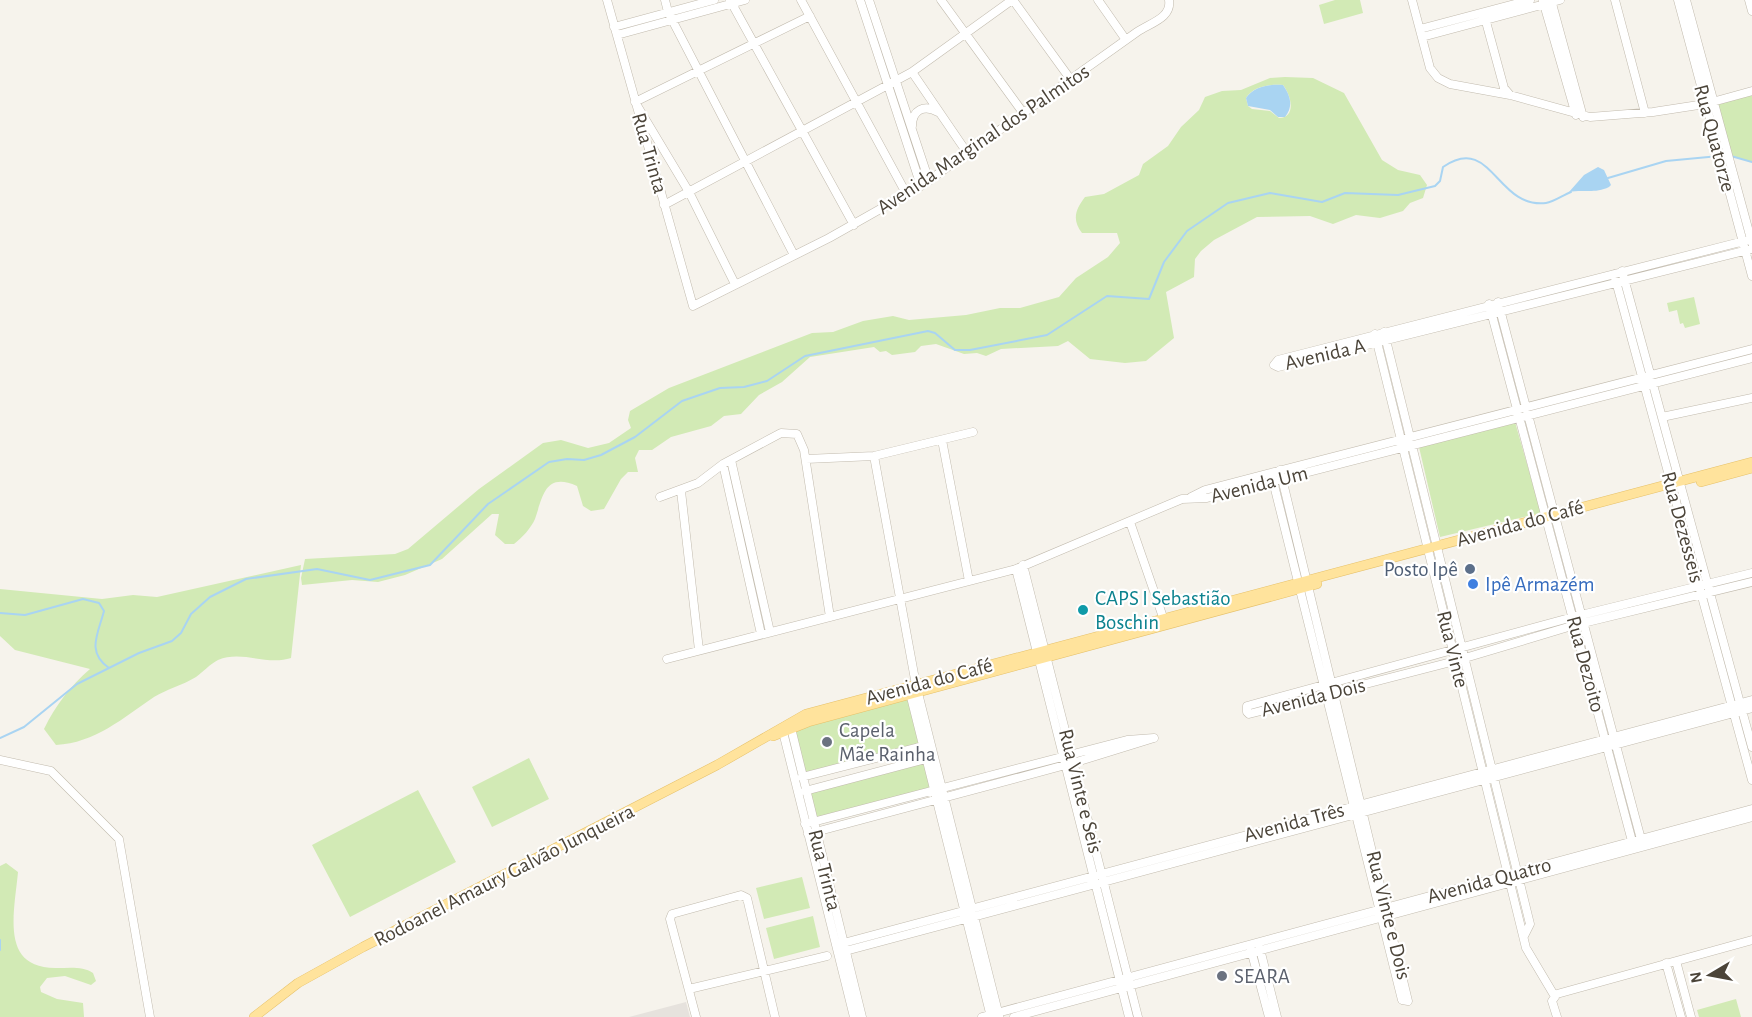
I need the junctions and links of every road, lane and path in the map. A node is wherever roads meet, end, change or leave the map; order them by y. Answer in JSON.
{"nodes":[{"id":1,"x":607,"y":0,"type":"edge"},
{"id":2,"x":665,"y":0,"type":"edge"},
{"id":3,"x":714,"y":0,"type":"edge"},
{"id":4,"x":745,"y":0,"type":"edge"},
{"id":5,"x":801,"y":0,"type":"edge"},
{"id":6,"x":860,"y":0,"type":"edge"},
{"id":7,"x":870,"y":0,"type":"edge"},
{"id":8,"x":940,"y":0,"type":"edge"},
{"id":9,"x":1013,"y":0,"type":"edge"},
{"id":10,"x":1098,"y":0,"type":"edge"},
{"id":11,"x":1169,"y":0,"type":"edge"},
{"id":12,"x":1412,"y":0,"type":"edge"},
{"id":13,"x":1530,"y":0,"type":"edge"},
{"id":14,"x":1615,"y":0,"type":"edge"},
{"id":15,"x":1678,"y":0,"type":"edge"},
{"id":16,"x":1686,"y":0,"type":"edge"},
{"id":17,"x":1749,"y":0,"type":"edge"},
{"id":18,"x":1550,"y":1,"type":"edge"},
{"id":19,"x":727,"y":2,"type":"edge"},
{"id":20,"x":1752,"y":11,"type":"edge"},
{"id":21,"x":670,"y":16,"type":"junction"},
{"id":22,"x":810,"y":16,"type":"junction"},
{"id":23,"x":1484,"y":16,"type":"junction"},
{"id":24,"x":616,"y":31,"type":"junction"},
{"id":25,"x":1421,"y":33,"type":"junction"},
{"id":26,"x":965,"y":34,"type":"junction"},
{"id":27,"x":1125,"y":40,"type":"junction"},
{"id":28,"x":753,"y":44,"type":"junction"},
{"id":29,"x":699,"y":71,"type":"junction"},
{"id":30,"x":912,"y":72,"type":"junction"},
{"id":31,"x":1071,"y":80,"type":"junction"},
{"id":32,"x":893,"y":82,"type":"junction"},
{"id":33,"x":1752,"y":91,"type":"edge"},
{"id":34,"x":1510,"y":95,"type":"junction"},
{"id":35,"x":635,"y":102,"type":"junction"},
{"id":36,"x":856,"y":102,"type":"junction"},
{"id":37,"x":1714,"y":102,"type":"junction"},
{"id":38,"x":1705,"y":104,"type":"junction"},
{"id":39,"x":1645,"y":113,"type":"junction"},
{"id":40,"x":1024,"y":114,"type":"junction"},
{"id":41,"x":941,"y":116,"type":"junction"},
{"id":42,"x":1580,"y":116,"type":"junction"},
{"id":43,"x":802,"y":131,"type":"junction"},
{"id":44,"x":915,"y":139,"type":"junction"},
{"id":45,"x":968,"y":154,"type":"junction"},
{"id":46,"x":1726,"y":157,"type":"junction"},
{"id":47,"x":746,"y":162,"type":"junction"},
{"id":48,"x":925,"y":184,"type":"junction"},
{"id":49,"x":689,"y":192,"type":"junction"},
{"id":50,"x":907,"y":195,"type":"junction"},
{"id":51,"x":664,"y":205,"type":"junction"},
{"id":52,"x":854,"y":225,"type":"junction"},
{"id":53,"x":1749,"y":241,"type":"edge"},
{"id":54,"x":1749,"y":250,"type":"edge"},
{"id":55,"x":794,"y":255,"type":"junction"},
{"id":56,"x":1618,"y":272,"type":"junction"},
{"id":57,"x":1752,"y":276,"type":"edge"},
{"id":58,"x":1621,"y":281,"type":"junction"},
{"id":59,"x":735,"y":284,"type":"junction"},
{"id":60,"x":693,"y":306,"type":"joint"},
{"id":61,"x":1495,"y":308,"type":"junction"},
{"id":62,"x":1380,"y":337,"type":"junction"},
{"id":63,"x":1752,"y":349,"type":"edge"},
{"id":64,"x":1752,"y":358,"type":"edge"},
{"id":65,"x":1648,"y":380,"type":"junction"},
{"id":66,"x":1752,"y":398,"type":"edge"},
{"id":67,"x":1522,"y":412,"type":"junction"},
{"id":68,"x":1662,"y":417,"type":"junction"},
{"id":69,"x":973,"y":432,"type":"dead end"},
{"id":70,"x":942,"y":440,"type":"junction"},
{"id":71,"x":1407,"y":442,"type":"junction"},
{"id":72,"x":874,"y":456,"type":"junction"},
{"id":73,"x":806,"y":459,"type":"junction"},
{"id":74,"x":727,"y":462,"type":"junction"},
{"id":75,"x":1752,"y":462,"type":"edge"},
{"id":76,"x":1752,"y":468,"type":"edge"},
{"id":77,"x":1281,"y":474,"type":"junction"},
{"id":78,"x":1272,"y":477,"type":"junction"},
{"id":79,"x":1676,"y":485,"type":"junction"},
{"id":80,"x":681,"y":491,"type":"junction"},
{"id":81,"x":660,"y":497,"type":"dead end"},
{"id":82,"x":1552,"y":518,"type":"junction"},
{"id":83,"x":1130,"y":522,"type":"junction"},
{"id":84,"x":1434,"y":549,"type":"junction"},
{"id":85,"x":1019,"y":567,"type":"junction"},
{"id":86,"x":1752,"y":573,"type":"edge"},
{"id":87,"x":969,"y":581,"type":"junction"},
{"id":88,"x":1752,"y":582,"type":"edge"},
{"id":89,"x":1305,"y":584,"type":"junction"},
{"id":90,"x":1704,"y":590,"type":"junction"},
{"id":91,"x":900,"y":599,"type":"junction"},
{"id":92,"x":830,"y":617,"type":"junction"},
{"id":93,"x":1578,"y":620,"type":"junction"},
{"id":94,"x":1164,"y":621,"type":"junction"},
{"id":95,"x":765,"y":633,"type":"junction"},
{"id":96,"x":699,"y":650,"type":"junction"},
{"id":97,"x":1043,"y":655,"type":"junction"},
{"id":98,"x":1458,"y":655,"type":"junction"},
{"id":99,"x":667,"y":658,"type":"dead end"},
{"id":100,"x":1329,"y":689,"type":"junction"},
{"id":101,"x":914,"y":690,"type":"junction"},
{"id":102,"x":1752,"y":700,"type":"edge"},
{"id":103,"x":1737,"y":708,"type":"junction"},
{"id":104,"x":1752,"y":708,"type":"edge"},
{"id":105,"x":786,"y":727,"type":"junction"},
{"id":106,"x":759,"y":741,"type":"joint"},
{"id":107,"x":1611,"y":741,"type":"junction"},
{"id":108,"x":923,"y":746,"type":"junction"},
{"id":109,"x":1752,"y":747,"type":"edge"},
{"id":110,"x":926,"y":759,"type":"junction"},
{"id":111,"x":0,"y":760,"type":"edge"},
{"id":112,"x":1068,"y":760,"type":"junction"},
{"id":113,"x":1487,"y":770,"type":"junction"},
{"id":114,"x":802,"y":777,"type":"junction"},
{"id":115,"x":1490,"y":779,"type":"junction"},
{"id":116,"x":1752,"y":780,"type":"edge"},
{"id":117,"x":937,"y":790,"type":"junction"},
{"id":118,"x":805,"y":791,"type":"junction"},
{"id":119,"x":940,"y":799,"type":"junction"},
{"id":120,"x":1358,"y":805,"type":"junction"},
{"id":121,"x":1752,"y":809,"type":"edge"},
{"id":122,"x":1360,"y":814,"type":"junction"},
{"id":123,"x":1752,"y":817,"type":"edge"},
{"id":124,"x":809,"y":823,"type":"junction"},
{"id":125,"x":811,"y":833,"type":"junction"},
{"id":126,"x":1641,"y":838,"type":"junction"},
{"id":127,"x":1633,"y":845,"type":"junction"},
{"id":128,"x":1643,"y":847,"type":"junction"},
{"id":129,"x":1098,"y":876,"type":"junction"},
{"id":130,"x":1514,"y":877,"type":"junction"},
{"id":131,"x":1100,"y":885,"type":"junction"},
{"id":132,"x":968,"y":910,"type":"junction"},
{"id":133,"x":1385,"y":913,"type":"junction"},
{"id":134,"x":970,"y":920,"type":"junction"},
{"id":135,"x":1752,"y":940,"type":"edge"},
{"id":136,"x":841,"y":948,"type":"junction"},
{"id":137,"x":1255,"y":948,"type":"junction"},
{"id":138,"x":827,"y":956,"type":"dead end"},
{"id":139,"x":1676,"y":961,"type":"junction"},
{"id":140,"x":1666,"y":963,"type":"junction"},
{"id":141,"x":764,"y":971,"type":"junction"},
{"id":142,"x":1125,"y":983,"type":"junction"},
{"id":143,"x":689,"y":989,"type":"junction"},
{"id":144,"x":1553,"y":996,"type":"junction"},
{"id":145,"x":992,"y":1016,"type":"edge"},
{"id":146,"x":150,"y":1017,"type":"edge"},
{"id":147,"x":254,"y":1017,"type":"edge"},
{"id":148,"x":696,"y":1017,"type":"edge"},
{"id":149,"x":775,"y":1017,"type":"edge"},
{"id":150,"x":854,"y":1017,"type":"edge"},
{"id":151,"x":862,"y":1017,"type":"edge"},
{"id":152,"x":1014,"y":1017,"type":"edge"},
{"id":153,"x":1129,"y":1017,"type":"edge"},
{"id":154,"x":1138,"y":1017,"type":"edge"},
{"id":155,"x":1269,"y":1017,"type":"edge"},
{"id":156,"x":1277,"y":1017,"type":"edge"},
{"id":157,"x":1557,"y":1017,"type":"edge"},
{"id":158,"x":1681,"y":1017,"type":"edge"},
{"id":159,"x":1690,"y":1017,"type":"edge"}],
"edges":[{"from":1,"to":24,"type":"street","name":"Rua Trinta"},
{"from":2,"to":21,"type":"street"},
{"from":3,"to":21,"type":"street"},
{"from":4,"to":19,"type":"street"},
{"from":5,"to":22,"type":"street"},
{"from":6,"to":32,"type":"street"},
{"from":7,"to":32,"type":"street"},
{"from":8,"to":26,"type":"street"},
{"from":9,"to":26,"type":"street"},
{"from":9,"to":31,"type":"street"},
{"from":10,"to":27,"type":"street"},
{"from":11,"to":27,"type":"street","name":"Avenida Marginal dos Palmitos"},
{"from":12,"to":25,"type":"street"},
{"from":13,"to":23,"type":"street"},
{"from":14,"to":39,"type":"street"},
{"from":15,"to":38,"type":"street","name":"Rua Quatorze"},
{"from":16,"to":37,"type":"street","name":"Rua Quatorze"},
{"from":17,"to":20,"type":"street"},
{"from":18,"to":23,"type":"street"},
{"from":18,"to":42,"type":"street"},
{"from":19,"to":21,"type":"street"},
{"from":19,"to":28,"type":"street"},
{"from":21,"to":24,"type":"street"},
{"from":21,"to":29,"type":"street"},
{"from":22,"to":28,"type":"street"},
{"from":22,"to":36,"type":"street"},
{"from":23,"to":25,"type":"street"},
{"from":23,"to":34,"type":"street"},
{"from":24,"to":35,"type":"street","name":"Rua Trinta"},
{"from":25,"to":34,"type":"street"},
{"from":26,"to":30,"type":"street"},
{"from":26,"to":40,"type":"street"},
{"from":27,"to":31,"type":"street","name":"Avenida Marginal dos Palmitos"},
{"from":28,"to":29,"type":"street"},
{"from":28,"to":43,"type":"street"},
{"from":29,"to":35,"type":"street"},
{"from":29,"to":47,"type":"street"},
{"from":30,"to":32,"type":"street"},
{"from":30,"to":41,"type":"street"},
{"from":31,"to":40,"type":"street","name":"Avenida Marginal dos Palmitos"},
{"from":32,"to":36,"type":"street"},
{"from":32,"to":44,"type":"street"},
{"from":32,"to":48,"type":"street"},
{"from":33,"to":37,"type":"street"},
{"from":34,"to":42,"type":"street"},
{"from":35,"to":49,"type":"street"},
{"from":35,"to":51,"type":"street","name":"Rua Trinta"},
{"from":36,"to":43,"type":"street"},
{"from":36,"to":50,"type":"street"},
{"from":37,"to":38,"type":"street"},
{"from":37,"to":46,"type":"street","name":"Rua Quatorze"},
{"from":38,"to":39,"type":"street"},
{"from":38,"to":46,"type":"street","name":"Rua Quatorze"},
{"from":39,"to":42,"type":"street"},
{"from":40,"to":45,"type":"street","name":"Avenida Marginal dos Palmitos"},
{"from":41,"to":44,"type":"street"},
{"from":41,"to":45,"type":"street"},
{"from":43,"to":47,"type":"street"},
{"from":43,"to":52,"type":"street"},
{"from":44,"to":48,"type":"street"},
{"from":45,"to":48,"type":"street","name":"Avenida Marginal dos Palmitos"},
{"from":46,"to":53,"type":"street","name":"Rua Quatorze"},
{"from":47,"to":49,"type":"street"},
{"from":47,"to":55,"type":"street"},
{"from":48,"to":50,"type":"street","name":"Avenida Marginal dos Palmitos"},
{"from":49,"to":51,"type":"street"},
{"from":49,"to":59,"type":"street"},
{"from":50,"to":52,"type":"street","name":"Avenida Marginal dos Palmitos"},
{"from":51,"to":60,"type":"street","name":"Rua Trinta"},
{"from":52,"to":55,"type":"street","name":"Avenida Marginal dos Palmitos"},
{"from":53,"to":54,"type":"street","name":"Rua Quatorze"},
{"from":53,"to":56,"type":"street","name":"Avenida A"},
{"from":54,"to":57,"type":"street","name":"Rua Quatorze"},
{"from":54,"to":58,"type":"street","name":"Avenida A"},
{"from":55,"to":59,"type":"street","name":"Avenida Marginal dos Palmitos"},
{"from":56,"to":58,"type":"street","name":"Rua Dezesseis"},
{"from":56,"to":61,"type":"street","name":"Avenida A"},
{"from":58,"to":61,"type":"street","name":"Avenida A"},
{"from":58,"to":65,"type":"street","name":"Rua Dezesseis"},
{"from":59,"to":60,"type":"street","name":"Avenida Marginal dos Palmitos"},
{"from":61,"to":62,"type":"street","name":"Avenida A"},
{"from":61,"to":67,"type":"street","name":"Rua Dezoito"},
{"from":62,"to":62,"type":"street","name":"Avenida A"},
{"from":62,"to":71,"type":"street","name":"Rua Vinte"},
{"from":63,"to":65,"type":"street","name":"Avenida Um"},
{"from":64,"to":65,"type":"street","name":"Avenida Um"},
{"from":65,"to":67,"type":"street","name":"Avenida Um"},
{"from":65,"to":68,"type":"street","name":"Rua Dezesseis"},
{"from":65,"to":79,"type":"street","name":"Rua Dezesseis"},
{"from":66,"to":68,"type":"street"},
{"from":67,"to":71,"type":"street","name":"Avenida Um"},
{"from":67,"to":82,"type":"street","name":"Rua Dezoito"},
{"from":68,"to":79,"type":"street","name":"Rua Dezesseis"},
{"from":69,"to":70,"type":"street"},
{"from":70,"to":72,"type":"street"},
{"from":70,"to":87,"type":"street"},
{"from":71,"to":77,"type":"street","name":"Avenida Um"},
{"from":71,"to":84,"type":"street","name":"Rua Vinte"},
{"from":72,"to":73,"type":"street"},
{"from":72,"to":91,"type":"street"},
{"from":73,"to":74,"type":"street"},
{"from":73,"to":92,"type":"street"},
{"from":74,"to":80,"type":"street"},
{"from":74,"to":95,"type":"street"},
{"from":75,"to":79,"type":"main road","name":"Avenida do Café"},
{"from":76,"to":79,"type":"main road","name":"Avenida do Café"},
{"from":77,"to":78,"type":"street","name":"Avenida Um"},
{"from":77,"to":89,"type":"street","name":"Rua Vinte e Dois"},
{"from":78,"to":83,"type":"street","name":"Avenida Um"},
{"from":78,"to":89,"type":"street","name":"Rua Vinte e Dois"},
{"from":79,"to":82,"type":"main road","name":"Avenida do Café"},
{"from":79,"to":90,"type":"street","name":"Rua Dezesseis"},
{"from":80,"to":81,"type":"street"},
{"from":80,"to":96,"type":"street"},
{"from":82,"to":84,"type":"main road","name":"Avenida do Café"},
{"from":82,"to":93,"type":"street","name":"Rua Dezoito"},
{"from":83,"to":85,"type":"street","name":"Avenida Um"},
{"from":83,"to":94,"type":"street"},
{"from":84,"to":89,"type":"main road","name":"Avenida do Café"},
{"from":84,"to":98,"type":"street","name":"Rua Vinte"},
{"from":85,"to":87,"type":"street","name":"Avenida Um"},
{"from":85,"to":97,"type":"street","name":"Rua Vinte e Seis"},
{"from":86,"to":90,"type":"street","name":"Avenida Dois"},
{"from":87,"to":91,"type":"street","name":"Avenida Um"},
{"from":88,"to":90,"type":"street","name":"Avenida Dois"},
{"from":89,"to":94,"type":"main road","name":"Avenida do Café"},
{"from":89,"to":100,"type":"street","name":"Rua Vinte e Dois"},
{"from":90,"to":93,"type":"street","name":"Avenida Dois"},
{"from":90,"to":103,"type":"street","name":"Rua Dezesseis"},
{"from":91,"to":92,"type":"street","name":"Avenida Um"},
{"from":91,"to":101,"type":"street"},
{"from":92,"to":95,"type":"street","name":"Avenida Um"},
{"from":93,"to":98,"type":"street","name":"Avenida Dois"},
{"from":93,"to":107,"type":"street","name":"Rua Dezoito"},
{"from":94,"to":97,"type":"main road","name":"Avenida do Café"},
{"from":95,"to":96,"type":"street","name":"Avenida Um"},
{"from":96,"to":99,"type":"street","name":"Avenida Um"},
{"from":97,"to":101,"type":"main road","name":"Avenida do Café"},
{"from":97,"to":112,"type":"street","name":"Rua Vinte e Seis"},
{"from":98,"to":100,"type":"street","name":"Avenida Dois"},
{"from":98,"to":113,"type":"street","name":"Rua Vinte"},
{"from":100,"to":100,"type":"street","name":"Avenida Dois"},
{"from":100,"to":120,"type":"street","name":"Rua Vinte e Dois"},
{"from":101,"to":105,"type":"main road","name":"Avenida do Café"},
{"from":101,"to":108,"type":"street"},
{"from":101,"to":117,"type":"street"},
{"from":102,"to":103,"type":"street","name":"Avenida Três"},
{"from":103,"to":104,"type":"street","name":"Avenida Três"},
{"from":103,"to":107,"type":"street","name":"Avenida Três"},
{"from":103,"to":109,"type":"street","name":"Rua Dezesseis"},
{"from":103,"to":116,"type":"street","name":"Rua Dezesseis"},
{"from":105,"to":106,"type":"main road","name":"Avenida do Café"},
{"from":105,"to":114,"type":"street","name":"Rua Trinta"},
{"from":105,"to":124,"type":"street","name":"Rua Trinta"},
{"from":106,"to":147,"type":"main road","name":"Rodoanel Amaury Galvão Junqueira"},
{"from":107,"to":113,"type":"street","name":"Avenida Três"},
{"from":107,"to":115,"type":"street","name":"Avenida Três"},
{"from":107,"to":126,"type":"street","name":"Rua Dezoito"},
{"from":107,"to":127,"type":"street","name":"Rua Dezoito"},
{"from":108,"to":110,"type":"street"},
{"from":108,"to":114,"type":"street"},
{"from":110,"to":117,"type":"street"},
{"from":110,"to":118,"type":"street"},
{"from":111,"to":146,"type":"street"},
{"from":112,"to":112,"type":"street"},
{"from":112,"to":117,"type":"street"},
{"from":112,"to":119,"type":"street"},
{"from":112,"to":129,"type":"street","name":"Rua Vinte e Seis"},
{"from":113,"to":115,"type":"street","name":"Rua Vinte"},
{"from":113,"to":120,"type":"street","name":"Avenida Três"},
{"from":114,"to":118,"type":"street","name":"Rua Trinta"},
{"from":115,"to":122,"type":"street","name":"Avenida Três"},
{"from":115,"to":130,"type":"street","name":"Rua Vinte"},
{"from":117,"to":119,"type":"street"},
{"from":117,"to":124,"type":"street"},
{"from":118,"to":124,"type":"street","name":"Rua Trinta"},
{"from":119,"to":125,"type":"street"},
{"from":119,"to":132,"type":"street"},
{"from":120,"to":122,"type":"street","name":"Rua Vinte e Dois"},
{"from":120,"to":129,"type":"street","name":"Avenida Três"},
{"from":121,"to":126,"type":"street","name":"Avenida Quatro"},
{"from":122,"to":131,"type":"street","name":"Avenida Três"},
{"from":122,"to":133,"type":"street","name":"Rua Vinte e Dois"},
{"from":123,"to":128,"type":"street","name":"Avenida Quatro"},
{"from":124,"to":125,"type":"street","name":"Rua Trinta"},
{"from":125,"to":136,"type":"street","name":"Rua Trinta"},
{"from":126,"to":127,"type":"street","name":"Avenida Quatro"},
{"from":126,"to":128,"type":"street","name":"Rua Dezoito"},
{"from":127,"to":128,"type":"street","name":"Avenida Quatro"},
{"from":127,"to":130,"type":"street","name":"Avenida Quatro"},
{"from":129,"to":131,"type":"street","name":"Rua Vinte e Seis"},
{"from":129,"to":132,"type":"street","name":"Avenida Três"},
{"from":130,"to":133,"type":"street","name":"Avenida Quatro"},
{"from":130,"to":144,"type":"street","name":"Rua Vinte"},
{"from":131,"to":134,"type":"street","name":"Avenida Três"},
{"from":131,"to":142,"type":"street","name":"Rua Vinte e Seis"},
{"from":132,"to":134,"type":"street"},
{"from":132,"to":136,"type":"street","name":"Avenida Três"},
{"from":133,"to":133,"type":"street","name":"Rua Vinte e Dois"},
{"from":133,"to":137,"type":"street","name":"Avenida Quatro"},
{"from":134,"to":136,"type":"street","name":"Avenida Três"},
{"from":134,"to":145,"type":"street"},
{"from":135,"to":139,"type":"street"},
{"from":136,"to":150,"type":"street","name":"Rua Trinta"},
{"from":136,"to":151,"type":"street","name":"Rua Trinta"},
{"from":137,"to":142,"type":"street","name":"Avenida Quatro"},
{"from":137,"to":155,"type":"street"},
{"from":137,"to":156,"type":"street"},
{"from":138,"to":141,"type":"street"},
{"from":139,"to":140,"type":"street"},
{"from":139,"to":159,"type":"street"},
{"from":140,"to":144,"type":"street"},
{"from":140,"to":158,"type":"street"},
{"from":141,"to":143,"type":"street"},
{"from":141,"to":143,"type":"street"},
{"from":141,"to":149,"type":"street"},
{"from":142,"to":145,"type":"street","name":"Avenida Quatro"},
{"from":142,"to":152,"type":"street","name":"Avenida Quatro"},
{"from":142,"to":153,"type":"street","name":"Rua Vinte e Seis"},
{"from":142,"to":154,"type":"street","name":"Rua Vinte e Seis"},
{"from":143,"to":148,"type":"street"},
{"from":144,"to":157,"type":"street"}]}
